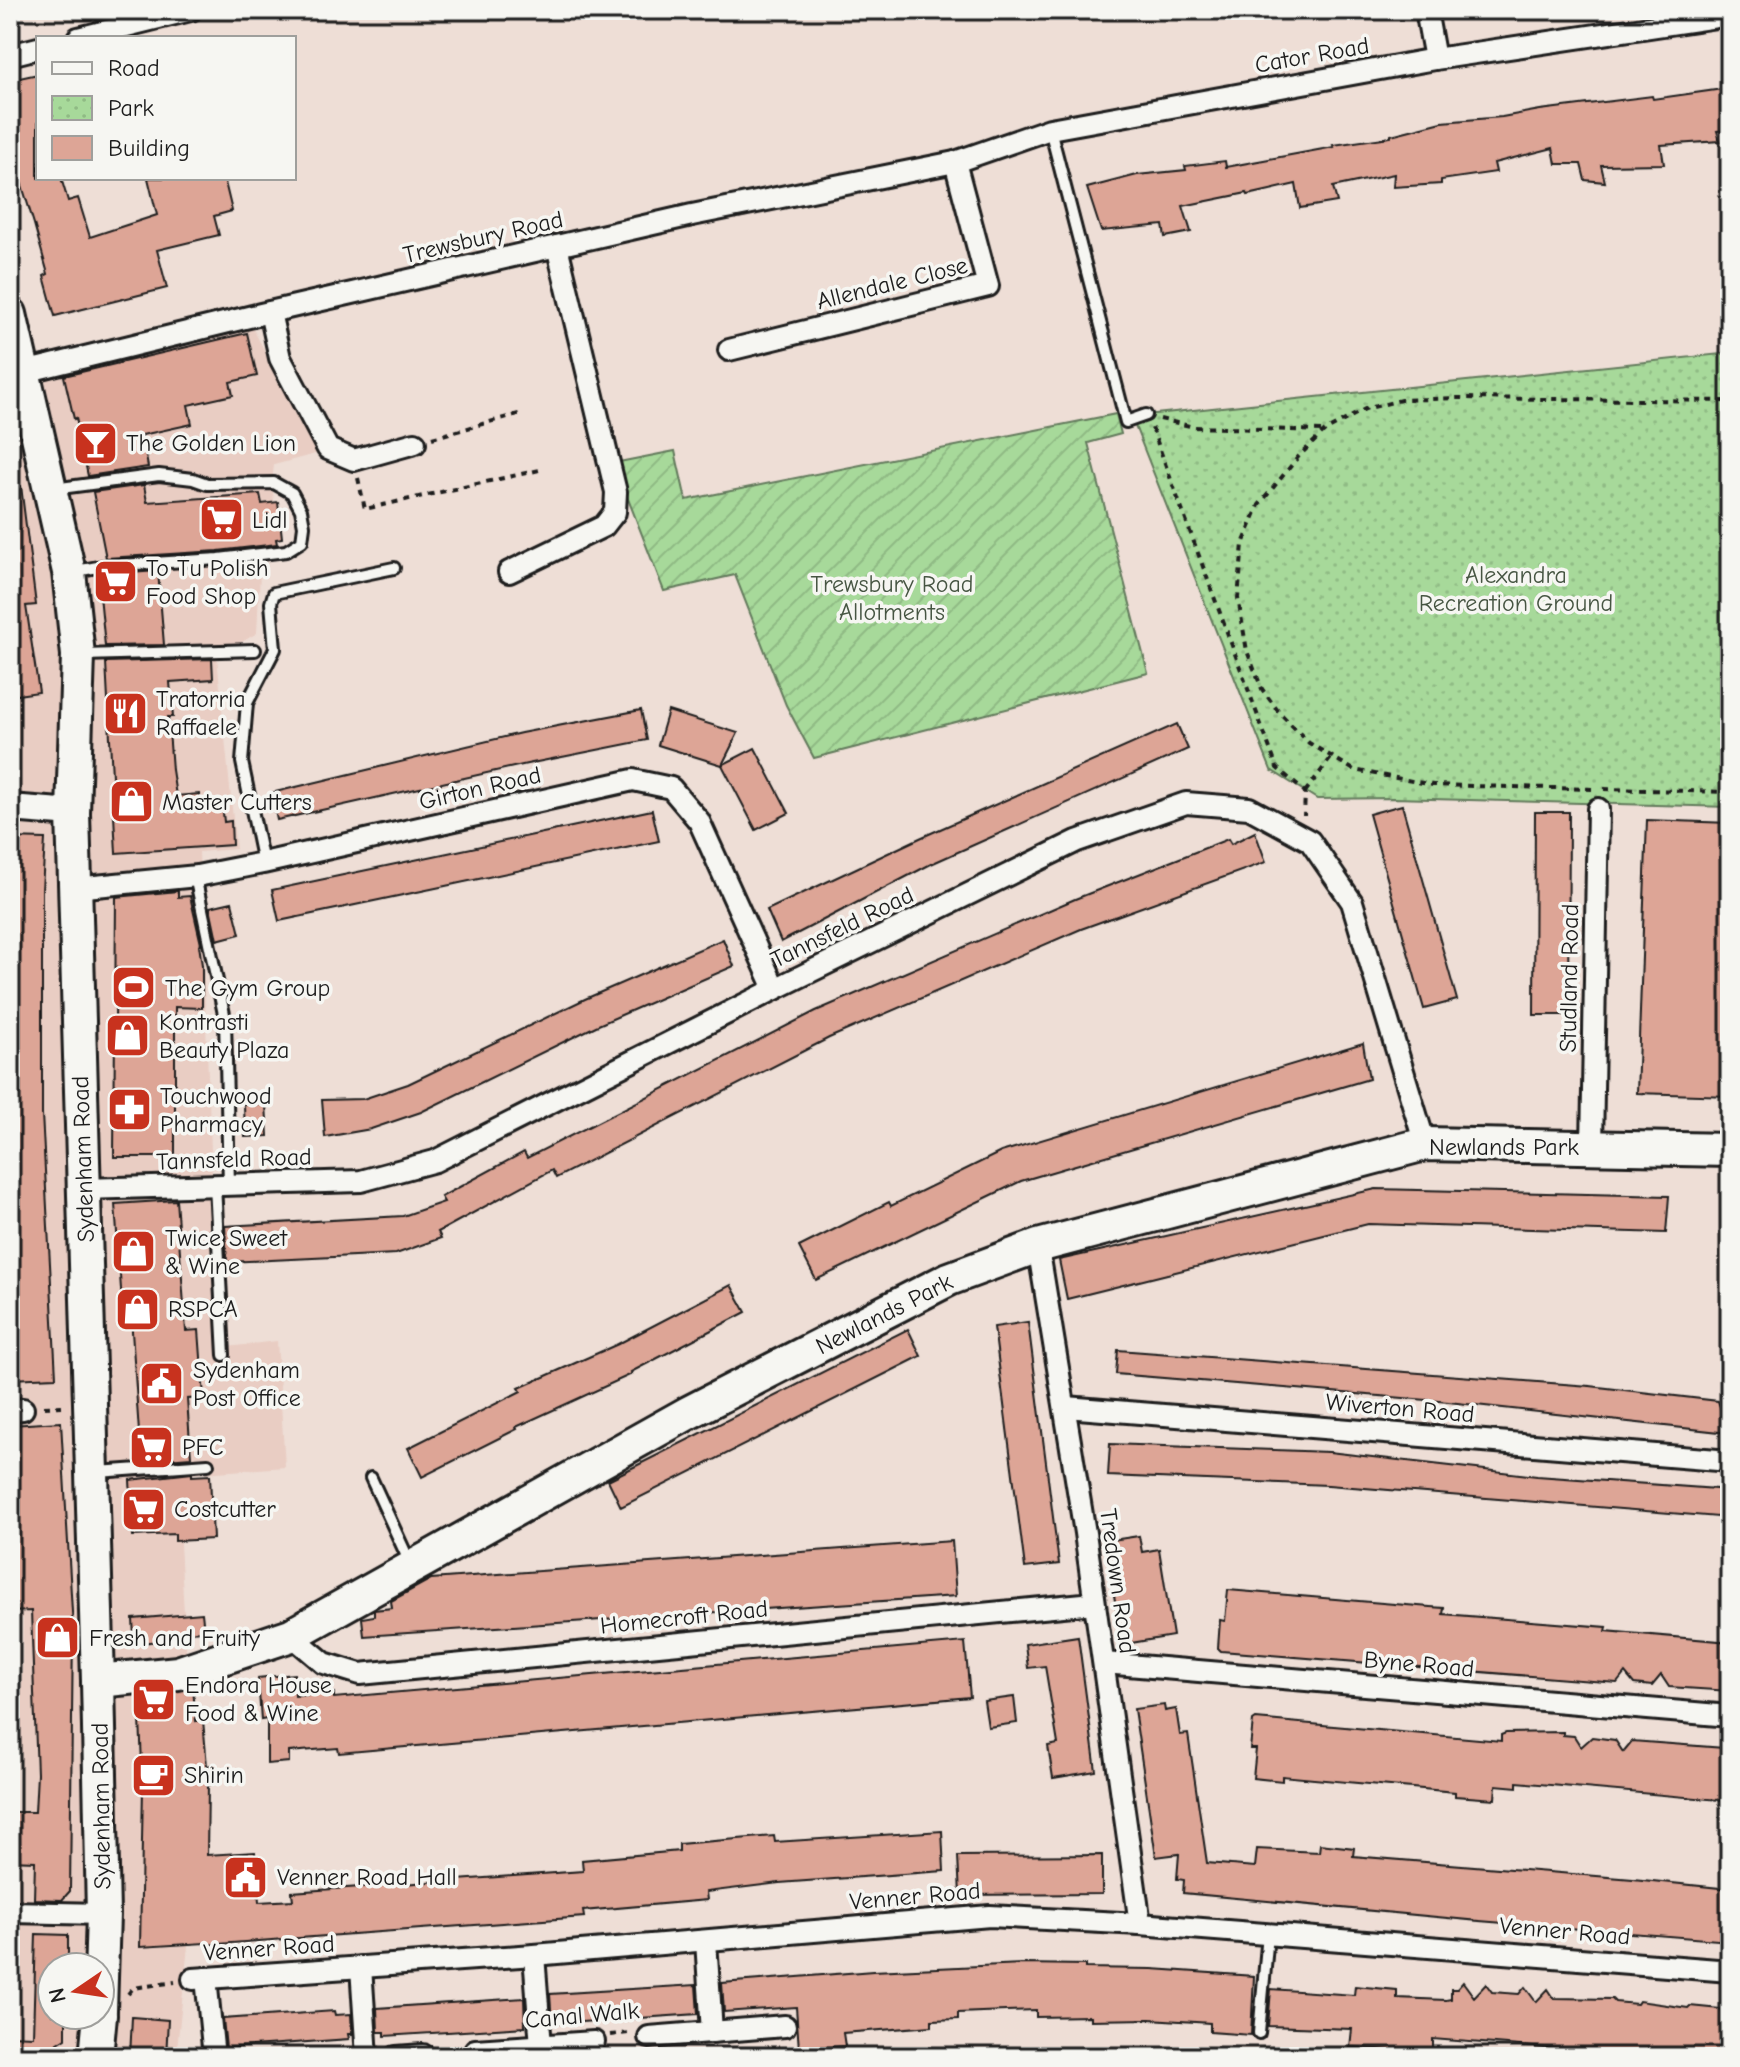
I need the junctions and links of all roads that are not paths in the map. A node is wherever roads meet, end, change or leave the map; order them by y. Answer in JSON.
{"nodes":[{"id":1,"x":191,"y":10,"type":"edge"},
{"id":2,"x":1426,"y":10,"type":"edge"},
{"id":3,"x":1698,"y":14,"type":"edge"},
{"id":4,"x":1730,"y":15,"type":"edge"},
{"id":5,"x":86,"y":36,"type":"edge"},
{"id":6,"x":36,"y":48,"type":"edge"},
{"id":7,"x":10,"y":55,"type":"edge"},
{"id":8,"x":1435,"y":59,"type":"junction"},
{"id":9,"x":1050,"y":129,"type":"junction"},
{"id":10,"x":955,"y":162,"type":"junction"},
{"id":11,"x":557,"y":246,"type":"junction"},
{"id":12,"x":270,"y":312,"type":"junction"},
{"id":13,"x":10,"y":314,"type":"edge"},
{"id":14,"x":729,"y":350,"type":"dead end"},
{"id":15,"x":24,"y":372,"type":"junction"},
{"id":16,"x":1146,"y":415,"type":"road end"},
{"id":17,"x":415,"y":443,"type":"road end"},
{"id":18,"x":52,"y":489,"type":"junction"},
{"id":19,"x":394,"y":568,"type":"dead end"},
{"id":20,"x":69,"y":572,"type":"junction"},
{"id":21,"x":509,"y":572,"type":"dead end"},
{"id":22,"x":255,"y":650,"type":"dead end"},
{"id":23,"x":78,"y":655,"type":"junction"},
{"id":24,"x":10,"y":808,"type":"edge"},
{"id":25,"x":1598,"y":809,"type":"dead end"},
{"id":26,"x":73,"y":813,"type":"junction"},
{"id":27,"x":263,"y":863,"type":"junction"},
{"id":28,"x":195,"y":876,"type":"junction"},
{"id":29,"x":75,"y":888,"type":"junction"},
{"id":30,"x":775,"y":989,"type":"junction"},
{"id":31,"x":1425,"y":1144,"type":"junction"},
{"id":32,"x":1592,"y":1147,"type":"junction"},
{"id":33,"x":1730,"y":1150,"type":"edge"},
{"id":34,"x":222,"y":1185,"type":"junction"},
{"id":35,"x":83,"y":1189,"type":"junction"},
{"id":36,"x":1038,"y":1246,"type":"junction"},
{"id":37,"x":224,"y":1355,"type":"dead end"},
{"id":38,"x":1066,"y":1407,"type":"junction"},
{"id":39,"x":1730,"y":1461,"type":"edge"},
{"id":40,"x":208,"y":1464,"type":"dead end"},
{"id":41,"x":92,"y":1472,"type":"junction"},
{"id":42,"x":371,"y":1478,"type":"dead end"},
{"id":43,"x":412,"y":1567,"type":"junction"},
{"id":44,"x":1094,"y":1603,"type":"junction"},
{"id":45,"x":291,"y":1635,"type":"junction"},
{"id":46,"x":1104,"y":1663,"type":"junction"},
{"id":47,"x":98,"y":1681,"type":"junction"},
{"id":48,"x":1730,"y":1716,"type":"edge"},
{"id":49,"x":10,"y":1912,"type":"edge"},
{"id":50,"x":103,"y":1914,"type":"junction"},
{"id":51,"x":1140,"y":1924,"type":"junction"},
{"id":52,"x":1268,"y":1934,"type":"junction"},
{"id":53,"x":706,"y":1941,"type":"junction"},
{"id":54,"x":105,"y":1951,"type":"edge"},
{"id":55,"x":534,"y":1955,"type":"junction"},
{"id":56,"x":361,"y":1967,"type":"junction"},
{"id":57,"x":1730,"y":1971,"type":"edge"},
{"id":58,"x":785,"y":2026,"type":"dead end"},
{"id":59,"x":102,"y":2031,"type":"edge"},
{"id":60,"x":712,"y":2032,"type":"junction"},
{"id":61,"x":1259,"y":2033,"type":"dead end"},
{"id":62,"x":649,"y":2037,"type":"road end"},
{"id":63,"x":594,"y":2042,"type":"road end"},
{"id":64,"x":541,"y":2046,"type":"junction"},
{"id":65,"x":475,"y":2050,"type":"dead end"},
{"id":66,"x":423,"y":2055,"type":"dead end"},
{"id":67,"x":96,"y":2057,"type":"edge"},
{"id":68,"x":214,"y":2057,"type":"edge"},
{"id":69,"x":367,"y":2057,"type":"edge"},
{"id":70,"x":396,"y":2057,"type":"edge"}],
"edges":[{"from":1,"to":5,"type":"street"},
{"from":2,"to":8,"type":"street"},
{"from":3,"to":4,"type":"street","name":"Cator Road"},
{"from":3,"to":8,"type":"street","name":"Cator Road"},
{"from":6,"to":7,"type":"street"},
{"from":8,"to":9,"type":"street","name":"Cator Road"},
{"from":9,"to":10,"type":"street","name":"Cator Road"},
{"from":9,"to":16,"type":"lane"},
{"from":10,"to":11,"type":"street","name":"Trewsbury Road"},
{"from":10,"to":14,"type":"street","name":"Allendale Close"},
{"from":11,"to":12,"type":"street","name":"Trewsbury Road"},
{"from":11,"to":21,"type":"street"},
{"from":12,"to":15,"type":"street","name":"Trewsbury Road"},
{"from":12,"to":17,"type":"street"},
{"from":13,"to":15,"type":"main road","name":"Sydenham Road"},
{"from":15,"to":18,"type":"main road","name":"Sydenham Road"},
{"from":18,"to":20,"type":"main road","name":"Sydenham Road"},
{"from":18,"to":20,"type":"lane"},
{"from":19,"to":27,"type":"lane"},
{"from":20,"to":23,"type":"main road","name":"Sydenham Road"},
{"from":22,"to":23,"type":"lane"},
{"from":23,"to":26,"type":"main road","name":"Sydenham Road"},
{"from":24,"to":26,"type":"street"},
{"from":25,"to":32,"type":"street","name":"Studland Road"},
{"from":26,"to":29,"type":"main road","name":"Sydenham Road"},
{"from":27,"to":28,"type":"street","name":"Girton Road"},
{"from":27,"to":30,"type":"street","name":"Girton Road"},
{"from":28,"to":29,"type":"street","name":"Girton Road"},
{"from":28,"to":34,"type":"lane"},
{"from":29,"to":35,"type":"main road","name":"Sydenham Road"},
{"from":30,"to":31,"type":"street","name":"Tannsfeld Road"},
{"from":30,"to":34,"type":"street","name":"Tannsfeld Road"},
{"from":31,"to":32,"type":"main road","name":"Newlands Park"},
{"from":31,"to":36,"type":"main road","name":"Newlands Park"},
{"from":32,"to":33,"type":"main road","name":"Newlands Park"},
{"from":34,"to":35,"type":"street","name":"Tannsfeld Road"},
{"from":34,"to":37,"type":"lane"},
{"from":35,"to":41,"type":"main road","name":"Sydenham Road"},
{"from":36,"to":38,"type":"street","name":"Tredown Road"},
{"from":36,"to":43,"type":"main road","name":"Newlands Park"},
{"from":38,"to":39,"type":"street","name":"Wiverton Road"},
{"from":38,"to":44,"type":"street","name":"Tredown Road"},
{"from":40,"to":41,"type":"lane"},
{"from":41,"to":47,"type":"main road","name":"Sydenham Road"},
{"from":42,"to":43,"type":"lane"},
{"from":43,"to":45,"type":"main road","name":"Newlands Park"},
{"from":44,"to":45,"type":"street","name":"Homecroft Road"},
{"from":44,"to":46,"type":"street","name":"Tredown Road"},
{"from":45,"to":47,"type":"main road","name":"Newlands Park"},
{"from":46,"to":48,"type":"street","name":"Byne Road"},
{"from":46,"to":51,"type":"street","name":"Tredown Road"},
{"from":47,"to":50,"type":"main road","name":"Sydenham Road"},
{"from":49,"to":50,"type":"street"},
{"from":50,"to":54,"type":"main road","name":"Sydenham Road"},
{"from":51,"to":52,"type":"street","name":"Venner Road"},
{"from":51,"to":53,"type":"street","name":"Venner Road"},
{"from":52,"to":57,"type":"street","name":"Venner Road"},
{"from":52,"to":61,"type":"lane"},
{"from":53,"to":55,"type":"street","name":"Venner Road"},
{"from":53,"to":60,"type":"street"},
{"from":55,"to":56,"type":"street","name":"Venner Road"},
{"from":55,"to":64,"type":"street"},
{"from":56,"to":68,"type":"street","name":"Venner Road"},
{"from":56,"to":69,"type":"street"},
{"from":58,"to":60,"type":"street","name":"Canal Walk"},
{"from":59,"to":67,"type":"main road","name":"Sydenham Road"},
{"from":60,"to":62,"type":"street","name":"Canal Walk"},
{"from":63,"to":64,"type":"street","name":"Canal Walk"},
{"from":64,"to":65,"type":"street","name":"Canal Walk"},
{"from":66,"to":70,"type":"street"}]}
